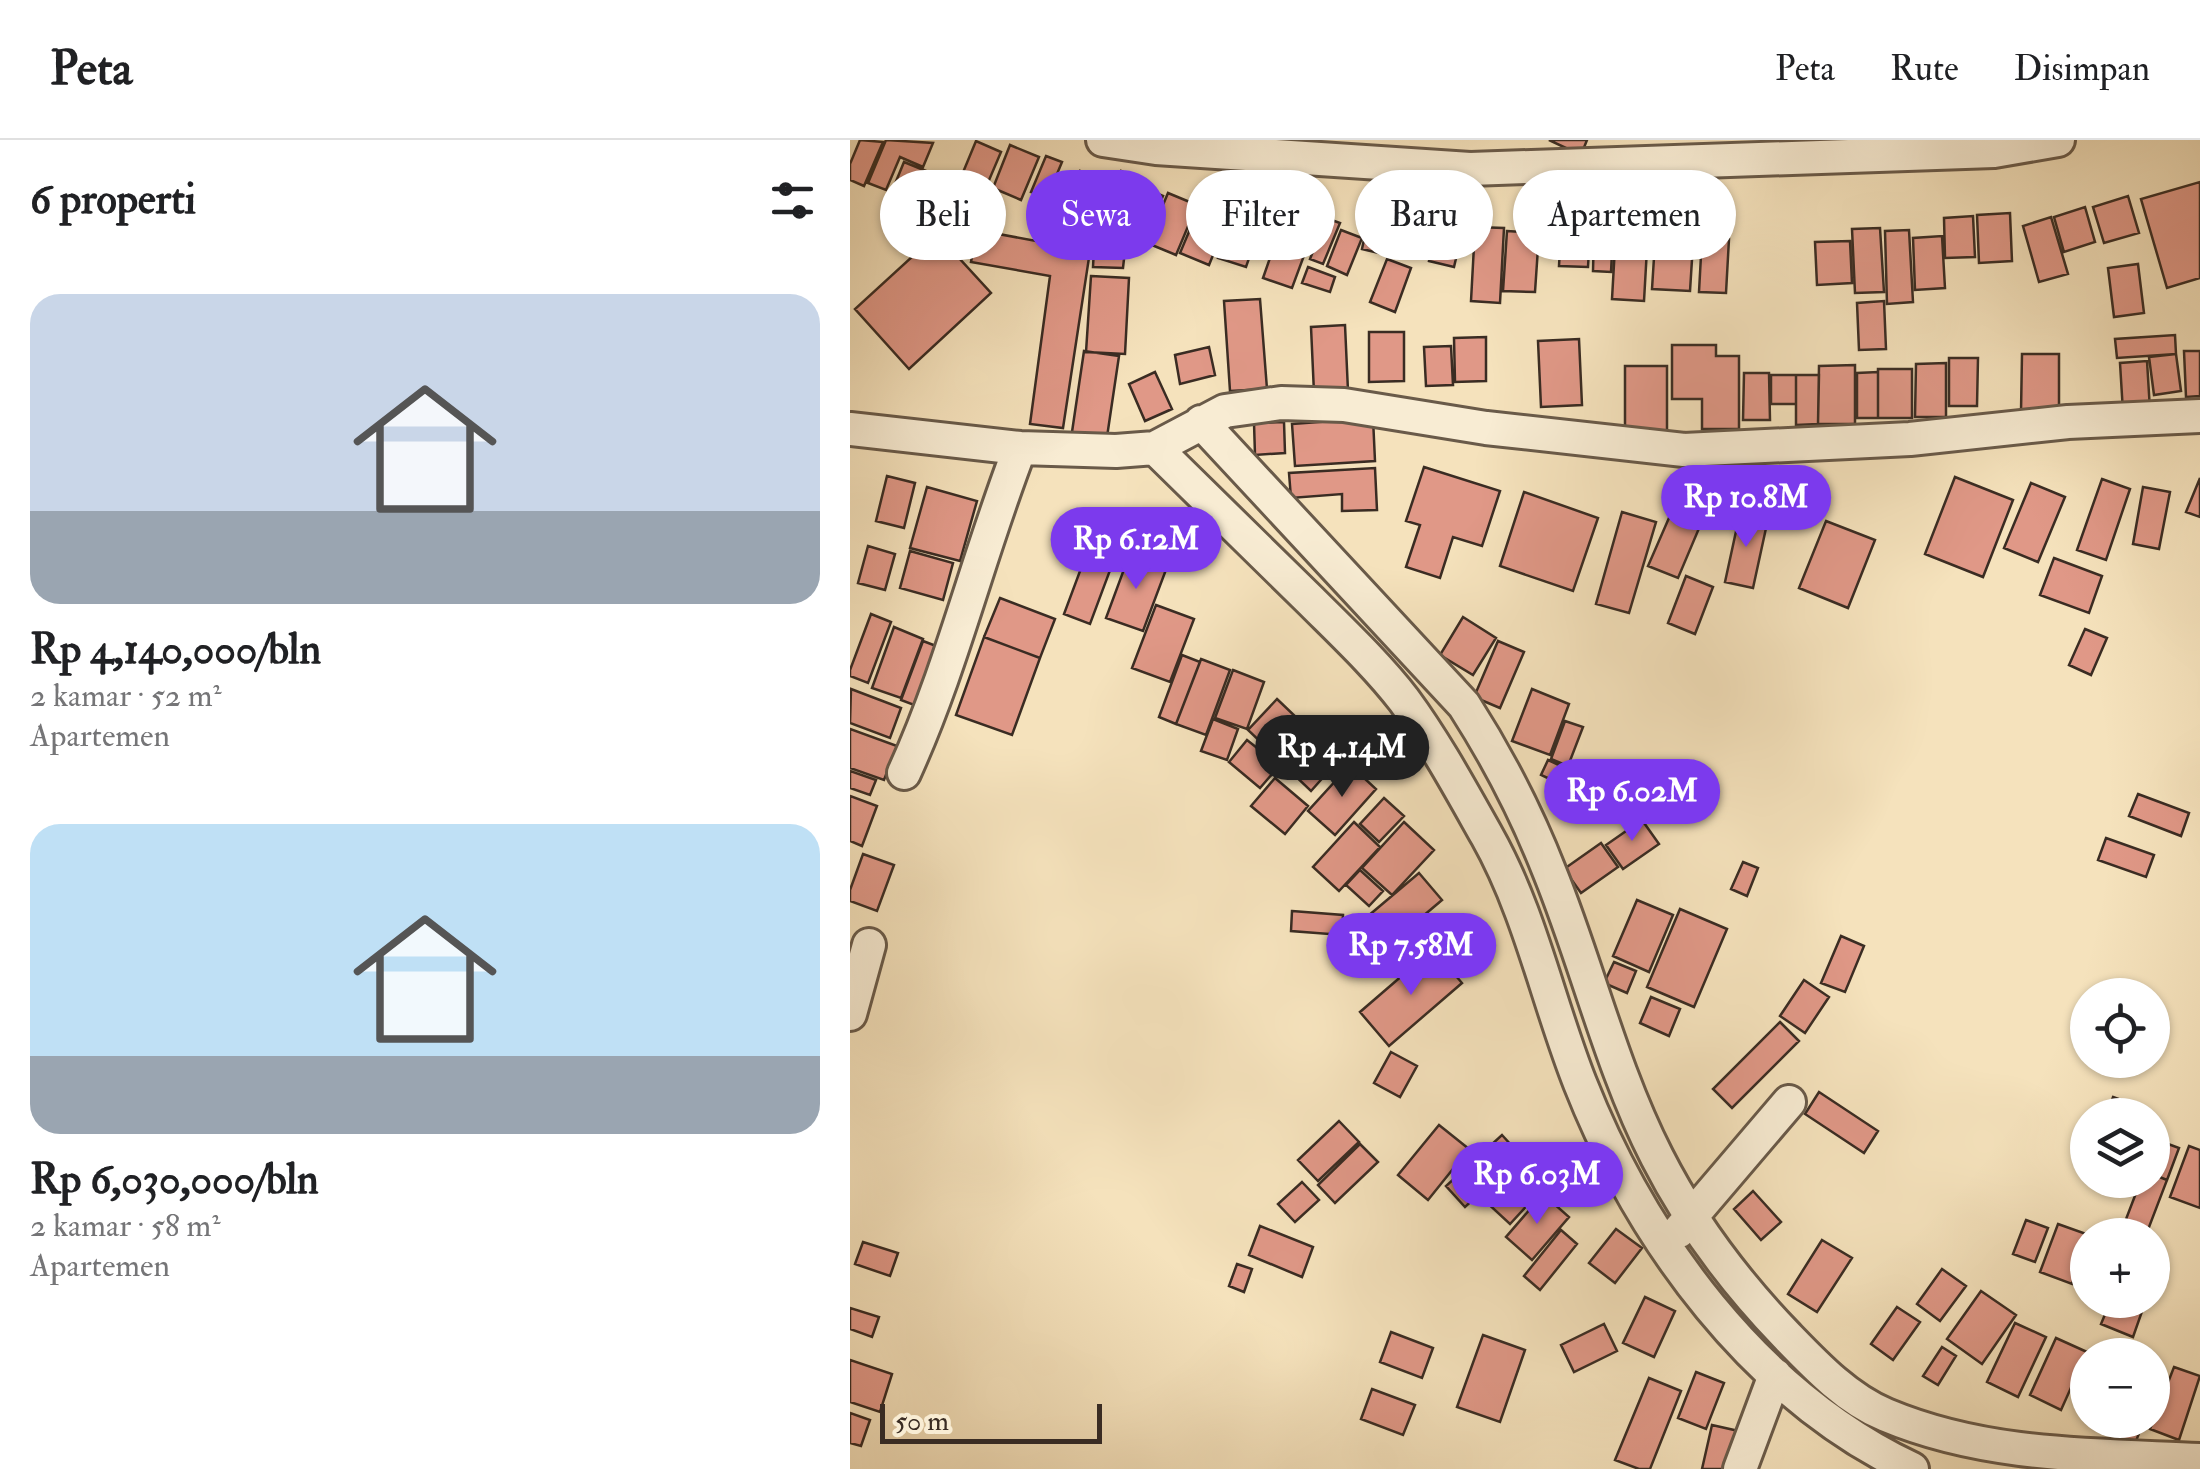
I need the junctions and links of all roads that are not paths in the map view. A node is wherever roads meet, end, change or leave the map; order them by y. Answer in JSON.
{"nodes":[{"id":1,"x":1103,"y":140,"type":"edge"},
{"id":2,"x":2058,"y":140,"type":"edge"},
{"id":3,"x":1528,"y":153,"type":"edge"},
{"id":4,"x":2200,"y":416,"type":"edge"},
{"id":5,"x":1201,"y":422,"type":"junction"},
{"id":6,"x":850,"y":429,"type":"edge"},
{"id":7,"x":1020,"y":448,"type":"junction"},
{"id":8,"x":1155,"y":448,"type":"junction"},
{"id":9,"x":1240,"y":464,"type":"junction"},
{"id":10,"x":1205,"y":496,"type":"junction"},
{"id":11,"x":1490,"y":747,"type":"junction"},
{"id":12,"x":904,"y":773,"type":"dead end"},
{"id":13,"x":1453,"y":779,"type":"junction"},
{"id":14,"x":869,"y":945,"type":"dead end"},
{"id":15,"x":850,"y":1014,"type":"edge"},
{"id":16,"x":1601,"y":1017,"type":"junction"},
{"id":17,"x":1563,"y":1034,"type":"junction"},
{"id":18,"x":1789,"y":1102,"type":"dead end"},
{"id":19,"x":1691,"y":1218,"type":"junction"},
{"id":20,"x":1665,"y":1245,"type":"junction"},
{"id":21,"x":1775,"y":1376,"type":"junction"},
{"id":22,"x":1845,"y":1391,"type":"junction"},
{"id":23,"x":1830,"y":1421,"type":"junction"},
{"id":24,"x":2200,"y":1460,"type":"edge"},
{"id":25,"x":1740,"y":1469,"type":"edge"},
{"id":26,"x":1912,"y":1469,"type":"edge"}],
"edges":[{"from":1,"to":3,"type":"street"},
{"from":2,"to":3,"type":"street"},
{"from":4,"to":5,"type":"street"},
{"from":5,"to":8,"type":"street"},
{"from":5,"to":9,"type":"street"},
{"from":6,"to":7,"type":"street"},
{"from":7,"to":8,"type":"street"},
{"from":7,"to":12,"type":"street"},
{"from":8,"to":10,"type":"street"},
{"from":9,"to":10,"type":"street"},
{"from":9,"to":11,"type":"street"},
{"from":10,"to":13,"type":"street"},
{"from":11,"to":13,"type":"street"},
{"from":11,"to":16,"type":"street"},
{"from":13,"to":17,"type":"street"},
{"from":14,"to":15,"type":"street"},
{"from":16,"to":17,"type":"street"},
{"from":16,"to":19,"type":"street"},
{"from":17,"to":20,"type":"street"},
{"from":18,"to":19,"type":"street"},
{"from":19,"to":20,"type":"street"},
{"from":19,"to":22,"type":"street"},
{"from":20,"to":21,"type":"street"},
{"from":21,"to":23,"type":"street"},
{"from":21,"to":25,"type":"street"},
{"from":22,"to":23,"type":"street"},
{"from":22,"to":24,"type":"street"},
{"from":23,"to":26,"type":"street"}]}
